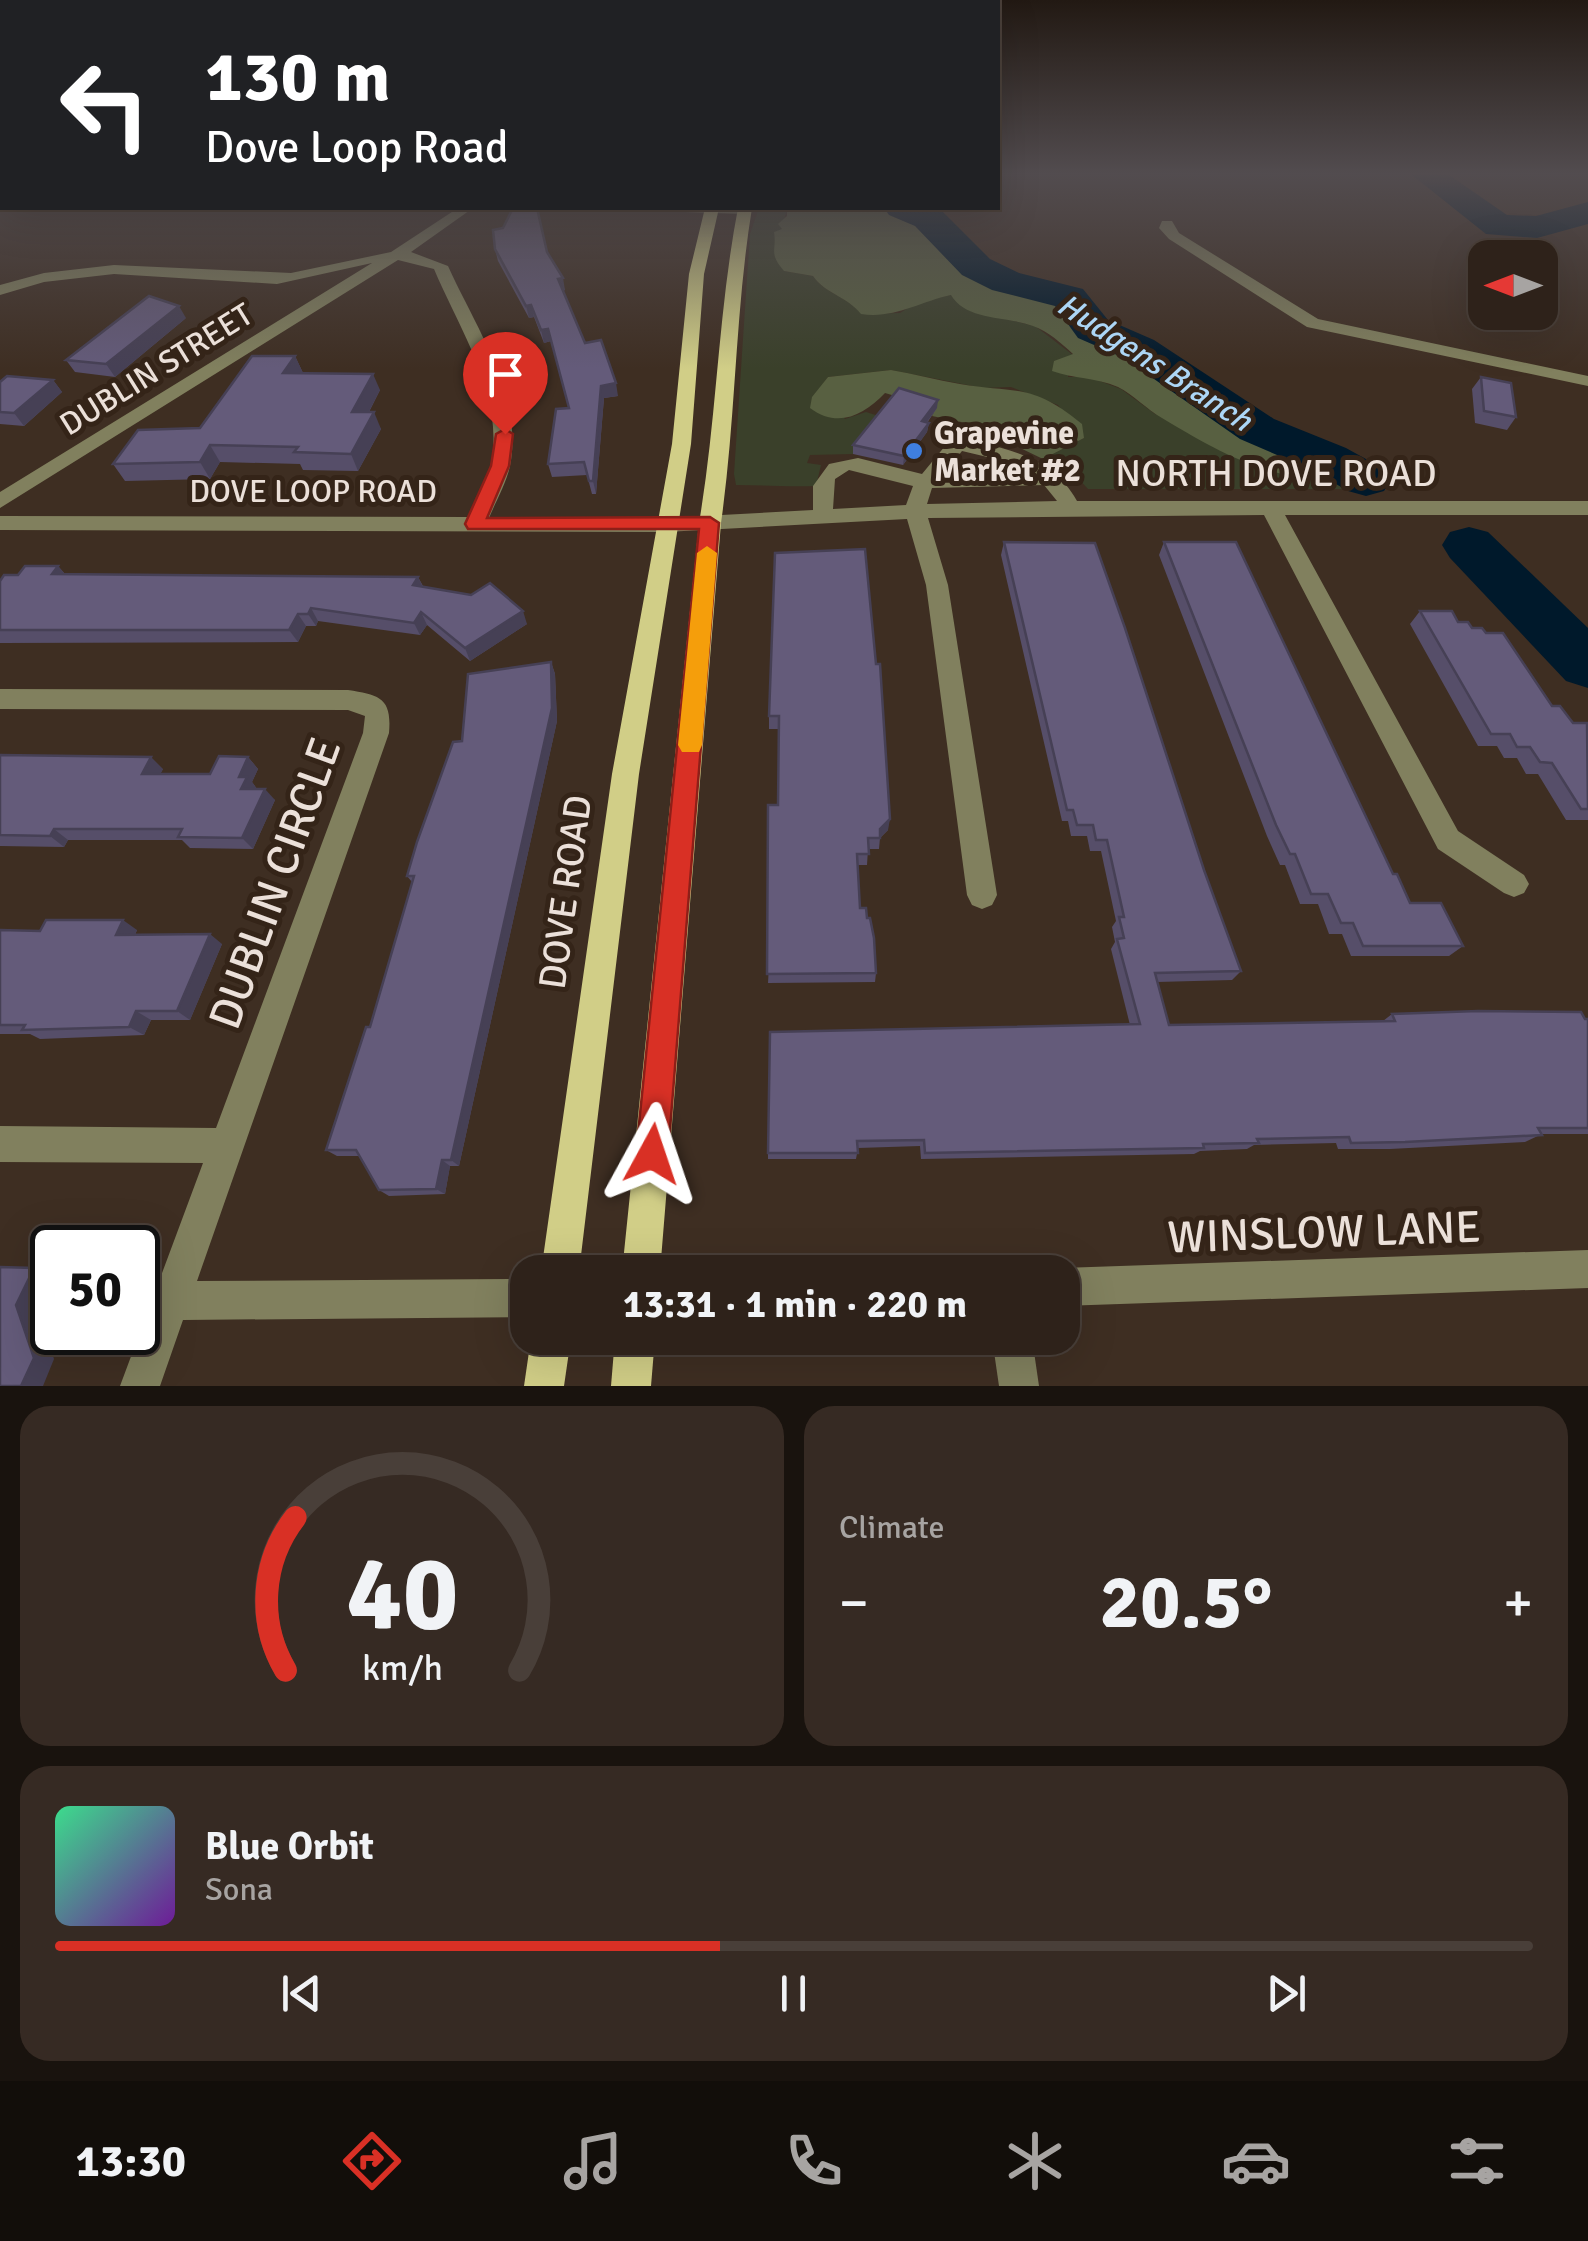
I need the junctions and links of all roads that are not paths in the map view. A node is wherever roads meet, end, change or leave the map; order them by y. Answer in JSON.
{"nodes":[{"id":1,"x":419,"y":240,"type":"edge"},
{"id":2,"x":706,"y":240,"type":"edge"},
{"id":3,"x":739,"y":240,"type":"edge"},
{"id":4,"x":1180,"y":240,"type":"edge"},
{"id":5,"x":395,"y":256,"type":"junction"},
{"id":6,"x":294,"y":278,"type":"junction"},
{"id":7,"x":0,"y":290,"type":"edge"},
{"id":8,"x":323,"y":300,"type":"junction"},
{"id":9,"x":1588,"y":381,"type":"edge"},
{"id":10,"x":1050,"y":478,"type":"junction"},
{"id":11,"x":928,"y":480,"type":"junction"},
{"id":12,"x":0,"y":501,"type":"edge"},
{"id":13,"x":1270,"y":507,"type":"junction"},
{"id":14,"x":1070,"y":508,"type":"junction"},
{"id":15,"x":1588,"y":508,"type":"edge"},
{"id":16,"x":915,"y":510,"type":"junction"},
{"id":17,"x":824,"y":516,"type":"junction"},
{"id":18,"x":8,"y":523,"type":"edge"},
{"id":19,"x":710,"y":523,"type":"junction"},
{"id":20,"x":475,"y":524,"type":"junction"},
{"id":21,"x":665,"y":524,"type":"junction"},
{"id":22,"x":0,"y":542,"type":"edge"},
{"id":23,"x":0,"y":699,"type":"edge"},
{"id":24,"x":1514,"y":884,"type":"dead end"},
{"id":25,"x":982,"y":895,"type":"dead end"},
{"id":26,"x":0,"y":1144,"type":"edge"},
{"id":27,"x":226,"y":1146,"type":"junction"},
{"id":28,"x":562,"y":1255,"type":"edge"},
{"id":29,"x":643,"y":1255,"type":"edge"},
{"id":30,"x":1588,"y":1269,"type":"edge"},
{"id":31,"x":1080,"y":1286,"type":"edge"},
{"id":32,"x":510,"y":1298,"type":"edge"},
{"id":33,"x":171,"y":1301,"type":"junction"},
{"id":34,"x":549,"y":1355,"type":"edge"},
{"id":35,"x":634,"y":1355,"type":"edge"},
{"id":36,"x":1014,"y":1355,"type":"edge"},
{"id":37,"x":140,"y":1386,"type":"edge"},
{"id":38,"x":544,"y":1386,"type":"edge"},
{"id":39,"x":631,"y":1386,"type":"edge"},
{"id":40,"x":1019,"y":1386,"type":"edge"}],
"edges":[{"from":1,"to":5,"type":"street","name":"DUBLIN STREET"},
{"from":2,"to":21,"type":"main road"},
{"from":3,"to":19,"type":"main road"},
{"from":4,"to":9,"type":"street"},
{"from":5,"to":6,"type":"street"},
{"from":5,"to":8,"type":"street","name":"DUBLIN STREET"},
{"from":5,"to":20,"type":"street"},
{"from":6,"to":7,"type":"street"},
{"from":6,"to":8,"type":"street"},
{"from":8,"to":12,"type":"street","name":"DUBLIN STREET"},
{"from":10,"to":11,"type":"street"},
{"from":10,"to":11,"type":"street"},
{"from":10,"to":14,"type":"street"},
{"from":11,"to":16,"type":"street"},
{"from":11,"to":17,"type":"street"},
{"from":13,"to":14,"type":"street","name":"NORTH DOVE ROAD"},
{"from":13,"to":15,"type":"street","name":"NORTH DOVE ROAD"},
{"from":13,"to":24,"type":"street"},
{"from":14,"to":16,"type":"street","name":"NORTH DOVE ROAD"},
{"from":16,"to":17,"type":"street","name":"NORTH DOVE ROAD"},
{"from":16,"to":25,"type":"street"},
{"from":17,"to":19,"type":"street","name":"NORTH DOVE ROAD"},
{"from":18,"to":20,"type":"street","name":"DOVE LOOP ROAD"},
{"from":18,"to":22,"type":"street"},
{"from":19,"to":21,"type":"street","name":"NORTH DOVE ROAD"},
{"from":19,"to":29,"type":"main road"},
{"from":20,"to":21,"type":"street","name":"DOVE LOOP ROAD"},
{"from":21,"to":28,"type":"main road","name":"DOVE ROAD"},
{"from":23,"to":27,"type":"street","name":"DUBLIN CIRCLE"},
{"from":26,"to":27,"type":"street"},
{"from":27,"to":33,"type":"street","name":"DUBLIN CIRCLE"},
{"from":30,"to":31,"type":"street","name":"WINSLOW LANE"},
{"from":32,"to":33,"type":"street"},
{"from":33,"to":37,"type":"street","name":"DUBLIN CIRCLE"},
{"from":34,"to":38,"type":"main road"},
{"from":35,"to":39,"type":"main road"},
{"from":36,"to":40,"type":"street"}]}
